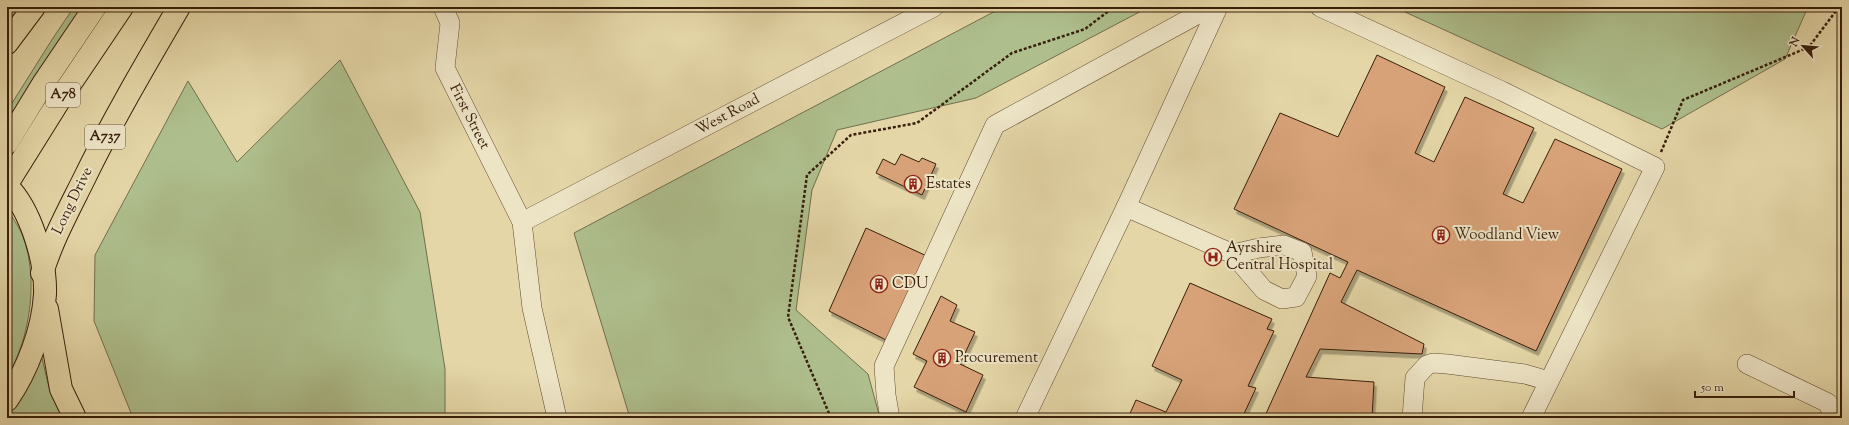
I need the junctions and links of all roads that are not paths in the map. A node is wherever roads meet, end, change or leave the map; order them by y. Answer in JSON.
{"nodes":[{"id":1,"x":34,"y":7,"type":"edge"},
{"id":2,"x":95,"y":7,"type":"edge"},
{"id":3,"x":122,"y":7,"type":"edge"},
{"id":4,"x":179,"y":7,"type":"edge"},
{"id":5,"x":443,"y":7,"type":"edge"},
{"id":6,"x":934,"y":7,"type":"edge"},
{"id":7,"x":1211,"y":7,"type":"edge"},
{"id":8,"x":1218,"y":7,"type":"edge"},
{"id":9,"x":1320,"y":7,"type":"edge"},
{"id":10,"x":1185,"y":21,"type":"junction"},
{"id":11,"x":7,"y":43,"type":"edge"},
{"id":12,"x":1199,"y":48,"type":"junction"},
{"id":13,"x":7,"y":142,"type":"edge"},
{"id":14,"x":7,"y":185,"type":"edge"},
{"id":15,"x":1126,"y":207,"type":"junction"},
{"id":16,"x":522,"y":222,"type":"junction"},
{"id":17,"x":1233,"y":254,"type":"dead end"},
{"id":18,"x":42,"y":273,"type":"junction"},
{"id":19,"x":44,"y":294,"type":"junction"},
{"id":20,"x":1747,"y":364,"type":"dead end"},
{"id":21,"x":1549,"y":381,"type":"junction"},
{"id":22,"x":7,"y":400,"type":"edge"},
{"id":23,"x":75,"y":418,"type":"edge"},
{"id":24,"x":557,"y":418,"type":"edge"},
{"id":25,"x":890,"y":418,"type":"edge"},
{"id":26,"x":1025,"y":418,"type":"edge"},
{"id":27,"x":1412,"y":418,"type":"edge"},
{"id":28,"x":1531,"y":418,"type":"edge"},
{"id":29,"x":1834,"y":418,"type":"edge"}],
"edges":[{"from":1,"to":11,"type":"main road"},
{"from":2,"to":13,"type":"main road","number":"A78"},
{"from":3,"to":14,"type":"main road","number":"A78"},
{"from":4,"to":18,"type":"main road","name":"Long Drive","number":"A737"},
{"from":5,"to":16,"type":"street","name":"First Street"},
{"from":6,"to":16,"type":"street","name":"West Road"},
{"from":7,"to":10,"type":"street"},
{"from":8,"to":12,"type":"street"},
{"from":9,"to":21,"type":"street"},
{"from":10,"to":12,"type":"street"},
{"from":10,"to":25,"type":"street"},
{"from":12,"to":15,"type":"street"},
{"from":14,"to":18,"type":"main road"},
{"from":15,"to":17,"type":"street"},
{"from":15,"to":26,"type":"street"},
{"from":16,"to":24,"type":"street"},
{"from":18,"to":19,"type":"main road"},
{"from":19,"to":22,"type":"main road"},
{"from":19,"to":23,"type":"main road"},
{"from":20,"to":29,"type":"street"},
{"from":21,"to":27,"type":"street"},
{"from":21,"to":28,"type":"street"}]}
